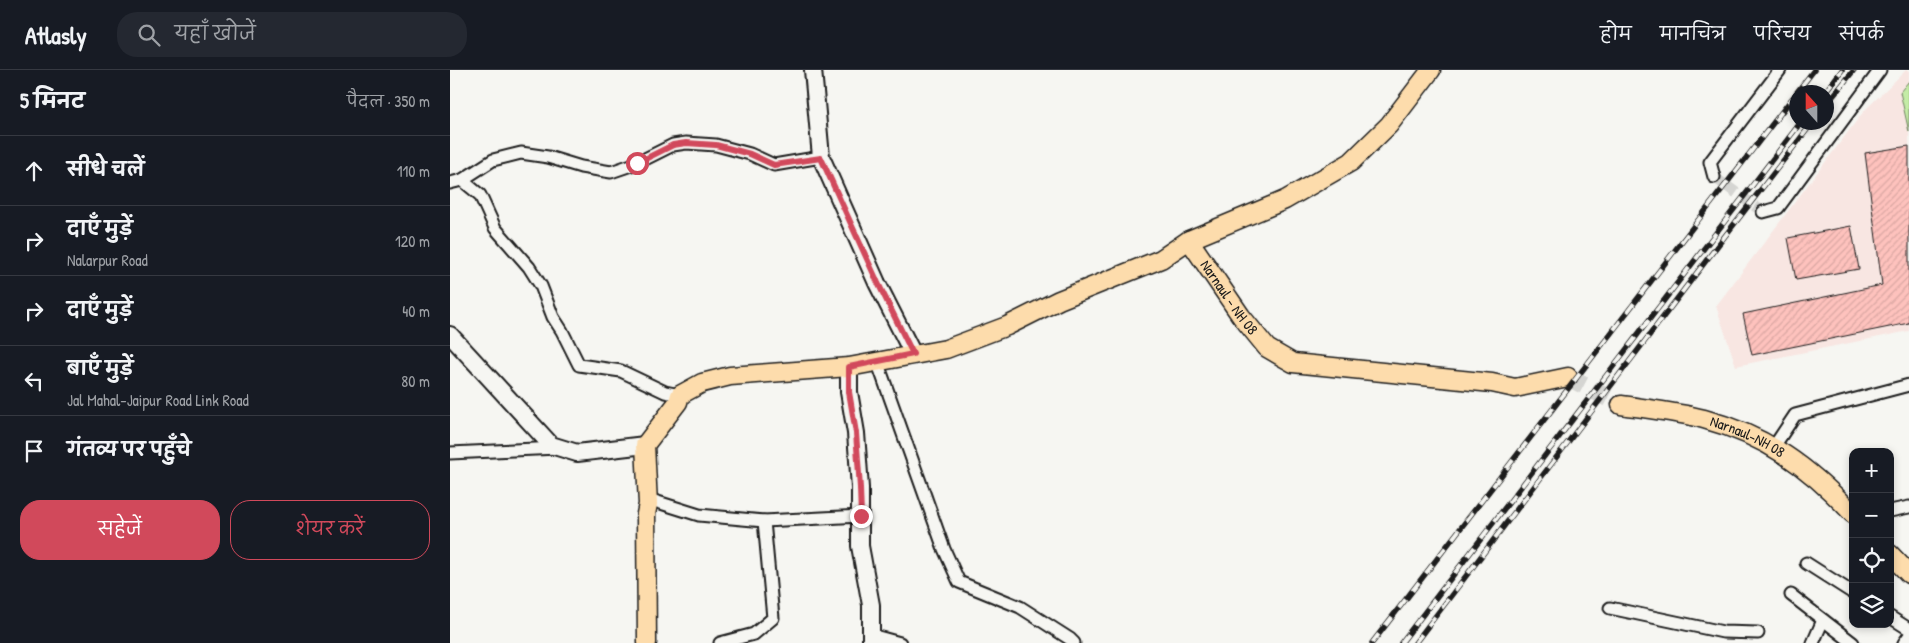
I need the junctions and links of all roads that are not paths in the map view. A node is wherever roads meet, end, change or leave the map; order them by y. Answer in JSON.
{"nodes":[{"id":1,"x":813,"y":70,"type":"edge"},
{"id":2,"x":1430,"y":70,"type":"edge"},
{"id":3,"x":1780,"y":70,"type":"edge"},
{"id":4,"x":1880,"y":70,"type":"edge"},
{"id":5,"x":821,"y":158,"type":"junction"},
{"id":6,"x":1714,"y":177,"type":"dead end"},
{"id":7,"x":462,"y":180,"type":"junction"},
{"id":8,"x":450,"y":184,"type":"edge"},
{"id":9,"x":1763,"y":212,"type":"dead end"},
{"id":10,"x":1190,"y":240,"type":"junction"},
{"id":11,"x":450,"y":335,"type":"edge"},
{"id":12,"x":913,"y":354,"type":"junction"},
{"id":13,"x":877,"y":361,"type":"junction"},
{"id":14,"x":849,"y":367,"type":"junction"},
{"id":15,"x":1568,"y":376,"type":"tunnel mouth"},
{"id":16,"x":1909,"y":385,"type":"edge"},
{"id":17,"x":680,"y":395,"type":"junction"},
{"id":18,"x":1621,"y":405,"type":"tunnel mouth"},
{"id":19,"x":644,"y":445,"type":"junction"},
{"id":20,"x":560,"y":448,"type":"junction"},
{"id":21,"x":1773,"y":448,"type":"junction"},
{"id":22,"x":450,"y":453,"type":"edge"},
{"id":23,"x":648,"y":500,"type":"junction"},
{"id":24,"x":1909,"y":507,"type":"edge"},
{"id":25,"x":1849,"y":510,"type":"edge"},
{"id":26,"x":1894,"y":510,"type":"edge"},
{"id":27,"x":861,"y":516,"type":"junction"},
{"id":28,"x":764,"y":521,"type":"junction"},
{"id":29,"x":1894,"y":558,"type":"edge"},
{"id":30,"x":1806,"y":563,"type":"dead end"},
{"id":31,"x":1909,"y":574,"type":"edge"},
{"id":32,"x":1849,"y":590,"type":"edge"},
{"id":33,"x":1791,"y":595,"type":"dead end"},
{"id":34,"x":1610,"y":608,"type":"dead end"},
{"id":35,"x":1824,"y":620,"type":"junction"},
{"id":36,"x":1894,"y":620,"type":"edge"},
{"id":37,"x":1909,"y":629,"type":"edge"},
{"id":38,"x":1758,"y":633,"type":"dead end"},
{"id":39,"x":1909,"y":636,"type":"edge"},
{"id":40,"x":1722,"y":637,"type":"edge"},
{"id":41,"x":871,"y":639,"type":"edge"},
{"id":42,"x":647,"y":643,"type":"edge"},
{"id":43,"x":720,"y":643,"type":"edge"},
{"id":44,"x":900,"y":643,"type":"edge"},
{"id":45,"x":1074,"y":643,"type":"edge"},
{"id":46,"x":1813,"y":643,"type":"edge"},
{"id":47,"x":1853,"y":643,"type":"edge"},
{"id":48,"x":1904,"y":643,"type":"edge"}],
"edges":[{"from":1,"to":5,"type":"street"},
{"from":2,"to":10,"type":"main road"},
{"from":3,"to":6,"type":"street"},
{"from":4,"to":9,"type":"street"},
{"from":5,"to":7,"type":"street"},
{"from":5,"to":12,"type":"street"},
{"from":7,"to":8,"type":"street"},
{"from":7,"to":17,"type":"street"},
{"from":10,"to":12,"type":"main road"},
{"from":10,"to":15,"type":"main road","name":"Narnaul - NH 08"},
{"from":11,"to":20,"type":"street"},
{"from":12,"to":13,"type":"main road"},
{"from":13,"to":14,"type":"main road"},
{"from":13,"to":45,"type":"street"},
{"from":14,"to":17,"type":"main road"},
{"from":14,"to":27,"type":"street"},
{"from":16,"to":21,"type":"street"},
{"from":17,"to":19,"type":"main road"},
{"from":18,"to":21,"type":"main road","name":"Narnaul-NH 08"},
{"from":19,"to":20,"type":"street"},
{"from":19,"to":23,"type":"main road"},
{"from":20,"to":22,"type":"street"},
{"from":21,"to":25,"type":"main road","name":"Narnaul-NH 08"},
{"from":23,"to":28,"type":"street"},
{"from":23,"to":42,"type":"main road"},
{"from":24,"to":26,"type":"street"},
{"from":27,"to":28,"type":"street"},
{"from":27,"to":41,"type":"street"},
{"from":28,"to":43,"type":"street"},
{"from":29,"to":31,"type":"main road"},
{"from":30,"to":32,"type":"street"},
{"from":33,"to":35,"type":"street"},
{"from":34,"to":40,"type":"street"},
{"from":35,"to":46,"type":"street"},
{"from":35,"to":47,"type":"street"},
{"from":36,"to":37,"type":"street"},
{"from":38,"to":40,"type":"street"},
{"from":39,"to":48,"type":"street"},
{"from":41,"to":44,"type":"street"}]}
